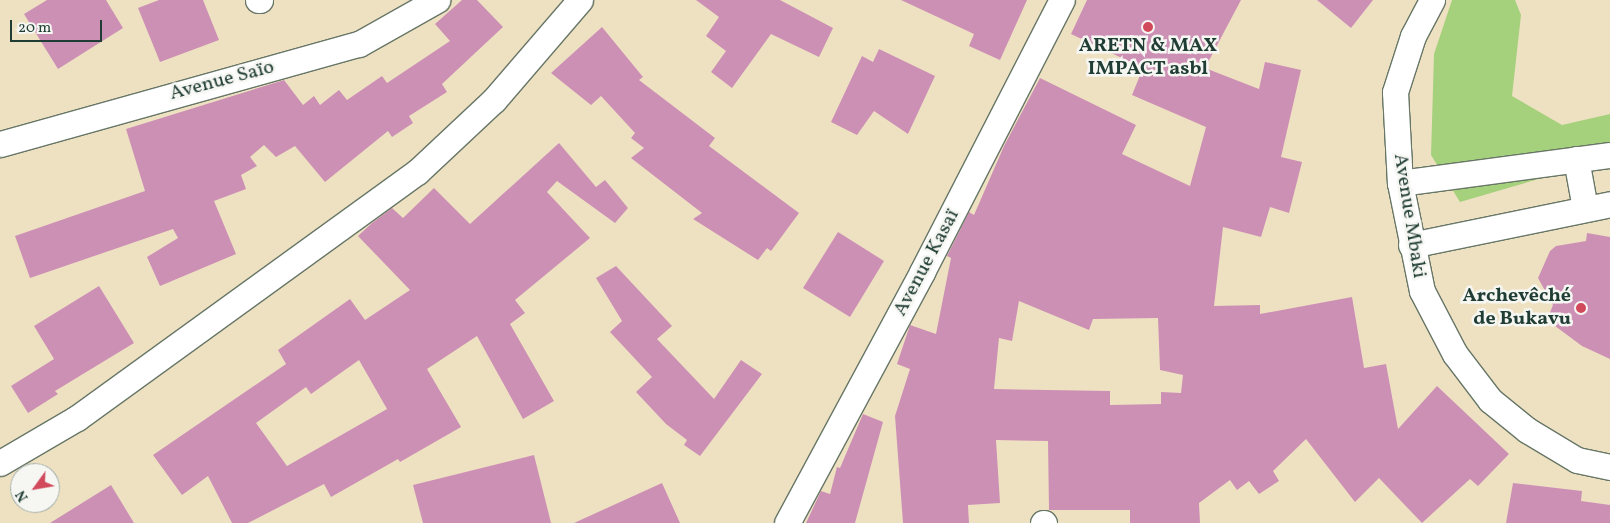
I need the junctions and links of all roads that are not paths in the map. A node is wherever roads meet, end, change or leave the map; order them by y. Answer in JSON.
{"nodes":[{"id":1,"x":437,"y":0,"type":"edge"},
{"id":2,"x":580,"y":0,"type":"edge"},
{"id":3,"x":1062,"y":0,"type":"edge"},
{"id":4,"x":1432,"y":0,"type":"edge"},
{"id":5,"x":0,"y":144,"type":"edge"},
{"id":6,"x":1610,"y":155,"type":"edge"},
{"id":7,"x":1576,"y":159,"type":"junction"},
{"id":8,"x":1400,"y":183,"type":"junction"},
{"id":9,"x":1610,"y":204,"type":"edge"},
{"id":10,"x":1585,"y":208,"type":"junction"},
{"id":11,"x":1411,"y":245,"type":"junction"},
{"id":12,"x":0,"y":463,"type":"edge"},
{"id":13,"x":1610,"y":468,"type":"edge"},
{"id":14,"x":787,"y":523,"type":"edge"}],
"edges":[{"from":1,"to":5,"type":"street","name":"Avenue Saïo"},
{"from":2,"to":12,"type":"street"},
{"from":3,"to":14,"type":"street","name":"Avenue Kasaï"},
{"from":4,"to":8,"type":"street","name":"Avenue Mbaki"},
{"from":6,"to":7,"type":"street"},
{"from":7,"to":8,"type":"street"},
{"from":7,"to":10,"type":"street"},
{"from":8,"to":11,"type":"street","name":"Avenue Mbaki"},
{"from":9,"to":10,"type":"street"},
{"from":10,"to":11,"type":"street"},
{"from":11,"to":13,"type":"street","name":"Avenue Mbaki"}]}
